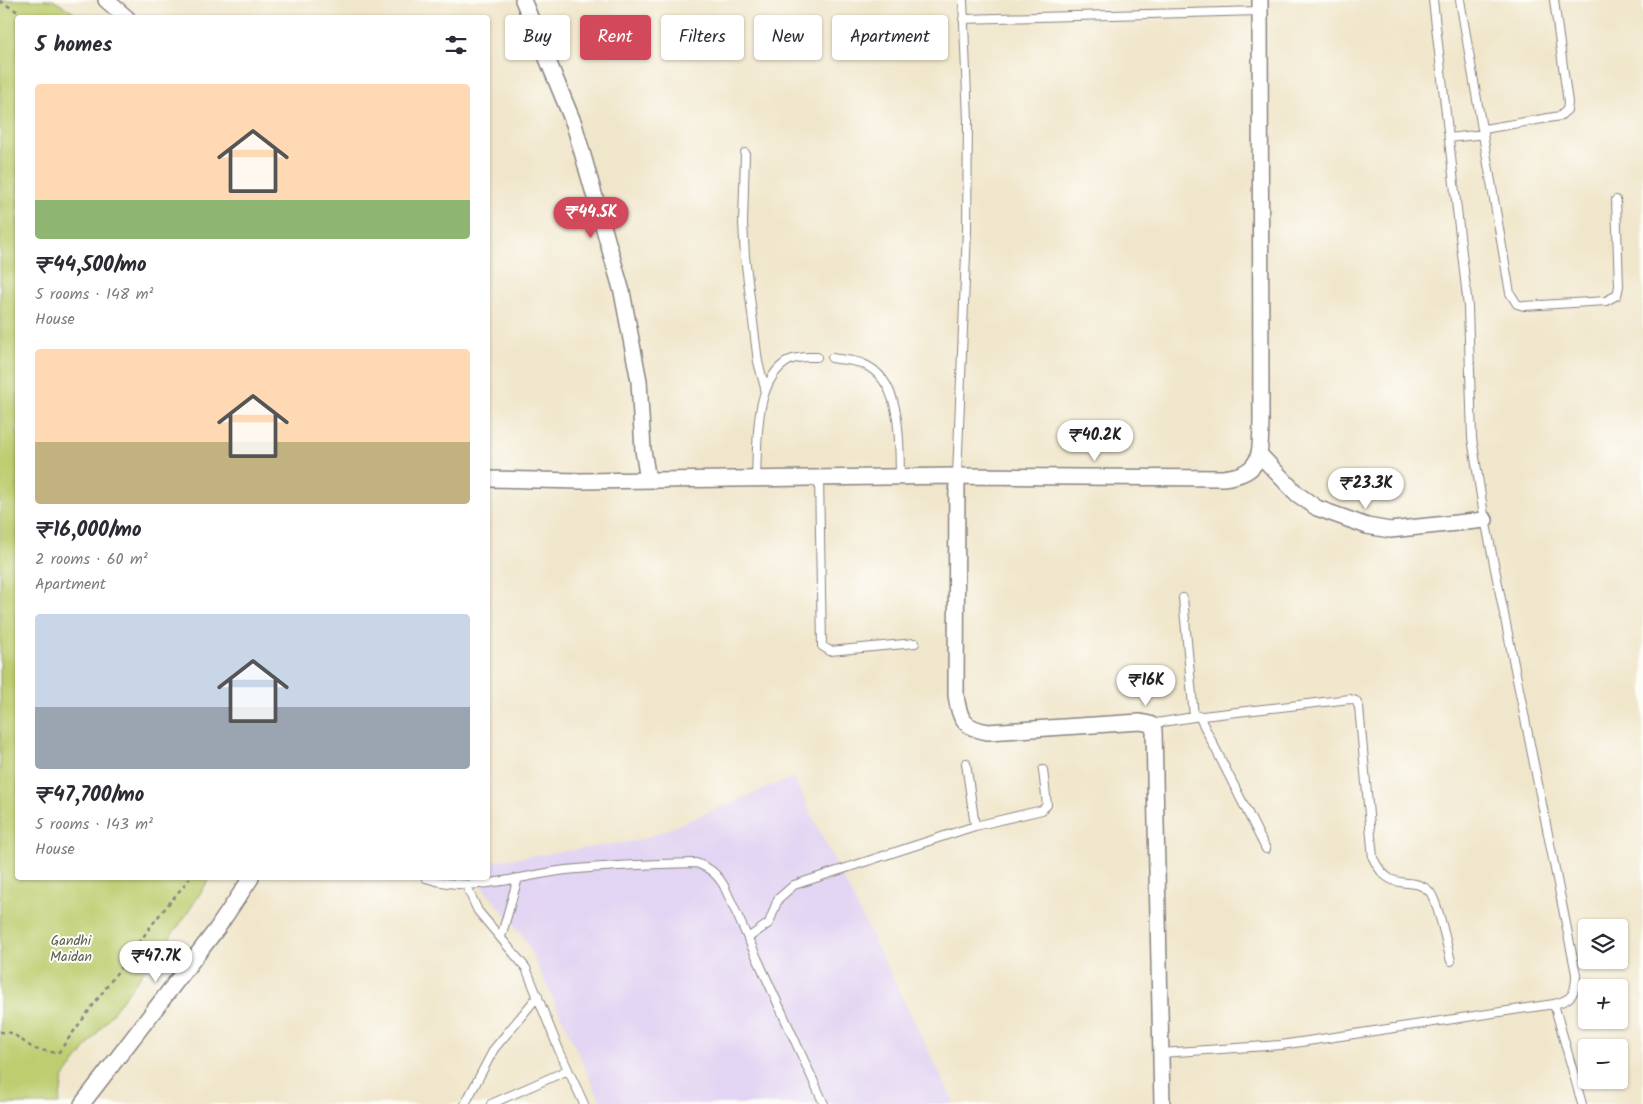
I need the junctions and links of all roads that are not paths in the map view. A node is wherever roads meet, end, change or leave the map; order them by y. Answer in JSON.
{"nodes":[{"id":1,"x":106,"y":0,"type":"edge"},
{"id":2,"x":523,"y":0,"type":"edge"},
{"id":3,"x":963,"y":0,"type":"edge"},
{"id":4,"x":1433,"y":0,"type":"edge"},
{"id":5,"x":1460,"y":0,"type":"edge"},
{"id":6,"x":1554,"y":0,"type":"edge"},
{"id":7,"x":1260,"y":6,"type":"edge"},
{"id":8,"x":124,"y":15,"type":"edge"},
{"id":9,"x":963,"y":18,"type":"junction"},
{"id":10,"x":1484,"y":132,"type":"junction"},
{"id":11,"x":1449,"y":138,"type":"junction"},
{"id":12,"x":746,"y":153,"type":"dead end"},
{"id":13,"x":1616,"y":200,"type":"dead end"},
{"id":14,"x":817,"y":357,"type":"dead end"},
{"id":15,"x":832,"y":358,"type":"dead end"},
{"id":16,"x":765,"y":388,"type":"junction"},
{"id":17,"x":1259,"y":454,"type":"junction"},
{"id":18,"x":900,"y":476,"type":"junction"},
{"id":19,"x":957,"y":476,"type":"junction"},
{"id":20,"x":819,"y":477,"type":"junction"},
{"id":21,"x":756,"y":478,"type":"junction"},
{"id":22,"x":490,"y":479,"type":"edge"},
{"id":23,"x":648,"y":480,"type":"junction"},
{"id":24,"x":1485,"y":520,"type":"junction"},
{"id":25,"x":1183,"y":598,"type":"dead end"},
{"id":26,"x":914,"y":643,"type":"dead end"},
{"id":27,"x":1196,"y":716,"type":"junction"},
{"id":28,"x":1150,"y":724,"type":"junction"},
{"id":29,"x":966,"y":763,"type":"dead end"},
{"id":30,"x":1043,"y":770,"type":"dead end"},
{"id":31,"x":975,"y":826,"type":"junction"},
{"id":32,"x":1266,"y":849,"type":"dead end"},
{"id":33,"x":518,"y":878,"type":"junction"},
{"id":34,"x":250,"y":880,"type":"edge"},
{"id":35,"x":433,"y":880,"type":"edge"},
{"id":36,"x":466,"y":886,"type":"junction"},
{"id":37,"x":501,"y":937,"type":"junction"},
{"id":38,"x":748,"y":938,"type":"junction"},
{"id":39,"x":1451,"y":961,"type":"dead end"},
{"id":40,"x":538,"y":996,"type":"junction"},
{"id":41,"x":1554,"y":1004,"type":"junction"},
{"id":42,"x":1161,"y":1052,"type":"junction"},
{"id":43,"x":568,"y":1070,"type":"junction"},
{"id":44,"x":581,"y":1103,"type":"edge"},
{"id":45,"x":82,"y":1104,"type":"edge"},
{"id":46,"x":466,"y":1104,"type":"edge"},
{"id":47,"x":490,"y":1104,"type":"edge"},
{"id":48,"x":824,"y":1104,"type":"edge"},
{"id":49,"x":1162,"y":1104,"type":"edge"},
{"id":50,"x":1582,"y":1104,"type":"edge"}],
"edges":[{"from":1,"to":8,"type":"street"},
{"from":2,"to":23,"type":"street"},
{"from":3,"to":9,"type":"lane"},
{"from":4,"to":11,"type":"lane"},
{"from":5,"to":10,"type":"lane"},
{"from":6,"to":10,"type":"lane"},
{"from":7,"to":9,"type":"lane"},
{"from":7,"to":17,"type":"street"},
{"from":9,"to":19,"type":"lane"},
{"from":10,"to":11,"type":"lane"},
{"from":10,"to":13,"type":"lane"},
{"from":11,"to":24,"type":"lane"},
{"from":12,"to":16,"type":"lane"},
{"from":14,"to":16,"type":"lane"},
{"from":15,"to":18,"type":"lane"},
{"from":16,"to":21,"type":"lane"},
{"from":17,"to":19,"type":"street"},
{"from":17,"to":24,"type":"street"},
{"from":18,"to":19,"type":"street"},
{"from":18,"to":20,"type":"street"},
{"from":19,"to":28,"type":"street"},
{"from":20,"to":21,"type":"street"},
{"from":20,"to":26,"type":"lane"},
{"from":21,"to":23,"type":"street"},
{"from":22,"to":23,"type":"street"},
{"from":24,"to":41,"type":"lane"},
{"from":25,"to":27,"type":"lane"},
{"from":27,"to":28,"type":"lane"},
{"from":27,"to":32,"type":"lane"},
{"from":27,"to":39,"type":"lane"},
{"from":28,"to":42,"type":"street"},
{"from":29,"to":31,"type":"lane"},
{"from":30,"to":31,"type":"lane"},
{"from":31,"to":38,"type":"lane"},
{"from":33,"to":36,"type":"lane"},
{"from":33,"to":37,"type":"lane"},
{"from":33,"to":38,"type":"lane"},
{"from":34,"to":45,"type":"street"},
{"from":35,"to":36,"type":"lane"},
{"from":36,"to":37,"type":"lane"},
{"from":37,"to":40,"type":"lane"},
{"from":38,"to":48,"type":"lane"},
{"from":40,"to":43,"type":"lane"},
{"from":40,"to":46,"type":"lane"},
{"from":41,"to":42,"type":"lane"},
{"from":41,"to":50,"type":"lane"},
{"from":42,"to":49,"type":"street"},
{"from":43,"to":44,"type":"lane"},
{"from":43,"to":47,"type":"lane"}]}
